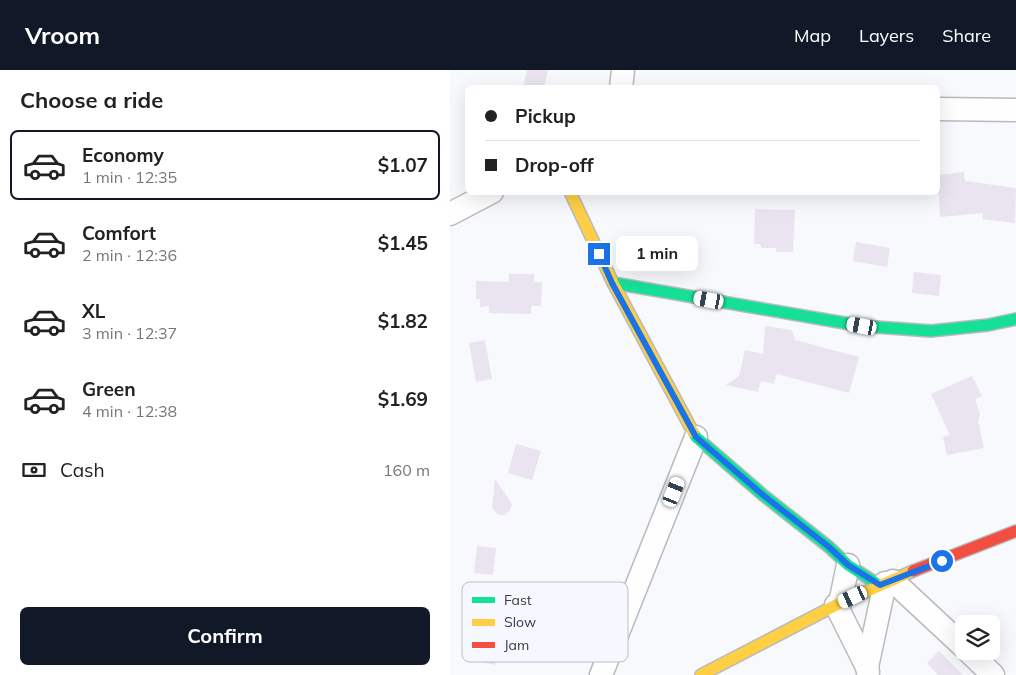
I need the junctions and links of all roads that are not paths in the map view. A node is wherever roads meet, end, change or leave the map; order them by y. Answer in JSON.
{"nodes":[{"id":1,"x":622,"y":70,"type":"edge"},
{"id":2,"x":621,"y":85,"type":"edge"},
{"id":3,"x":940,"y":109,"type":"edge"},
{"id":4,"x":1016,"y":110,"type":"edge"},
{"id":5,"x":486,"y":195,"type":"edge"},
{"id":6,"x":571,"y":195,"type":"edge"},
{"id":7,"x":450,"y":214,"type":"edge"},
{"id":8,"x":612,"y":283,"type":"junction"},
{"id":9,"x":1016,"y":319,"type":"edge"},
{"id":10,"x":696,"y":437,"type":"junction"},
{"id":11,"x":1016,"y":531,"type":"edge"},
{"id":12,"x":848,"y":565,"type":"junction"},
{"id":13,"x":886,"y":583,"type":"junction"},
{"id":14,"x":838,"y":604,"type":"junction"},
{"id":15,"x":628,"y":607,"type":"edge"},
{"id":16,"x":955,"y":640,"type":"edge"},
{"id":17,"x":977,"y":660,"type":"edge"},
{"id":18,"x":606,"y":662,"type":"edge"},
{"id":19,"x":868,"y":671,"type":"edge"},
{"id":20,"x":601,"y":675,"type":"edge"},
{"id":21,"x":701,"y":675,"type":"edge"},
{"id":22,"x":993,"y":675,"type":"edge"}],
"edges":[{"from":1,"to":2,"type":"street"},
{"from":3,"to":4,"type":"street"},
{"from":5,"to":7,"type":"street"},
{"from":6,"to":8,"type":"street"},
{"from":8,"to":9,"type":"street"},
{"from":8,"to":10,"type":"street"},
{"from":10,"to":12,"type":"street"},
{"from":10,"to":15,"type":"street"},
{"from":11,"to":13,"type":"street"},
{"from":12,"to":13,"type":"street"},
{"from":12,"to":14,"type":"street"},
{"from":13,"to":14,"type":"street"},
{"from":13,"to":16,"type":"street"},
{"from":13,"to":19,"type":"street"},
{"from":14,"to":19,"type":"street"},
{"from":14,"to":21,"type":"street"},
{"from":17,"to":22,"type":"street"},
{"from":18,"to":20,"type":"street"}]}
